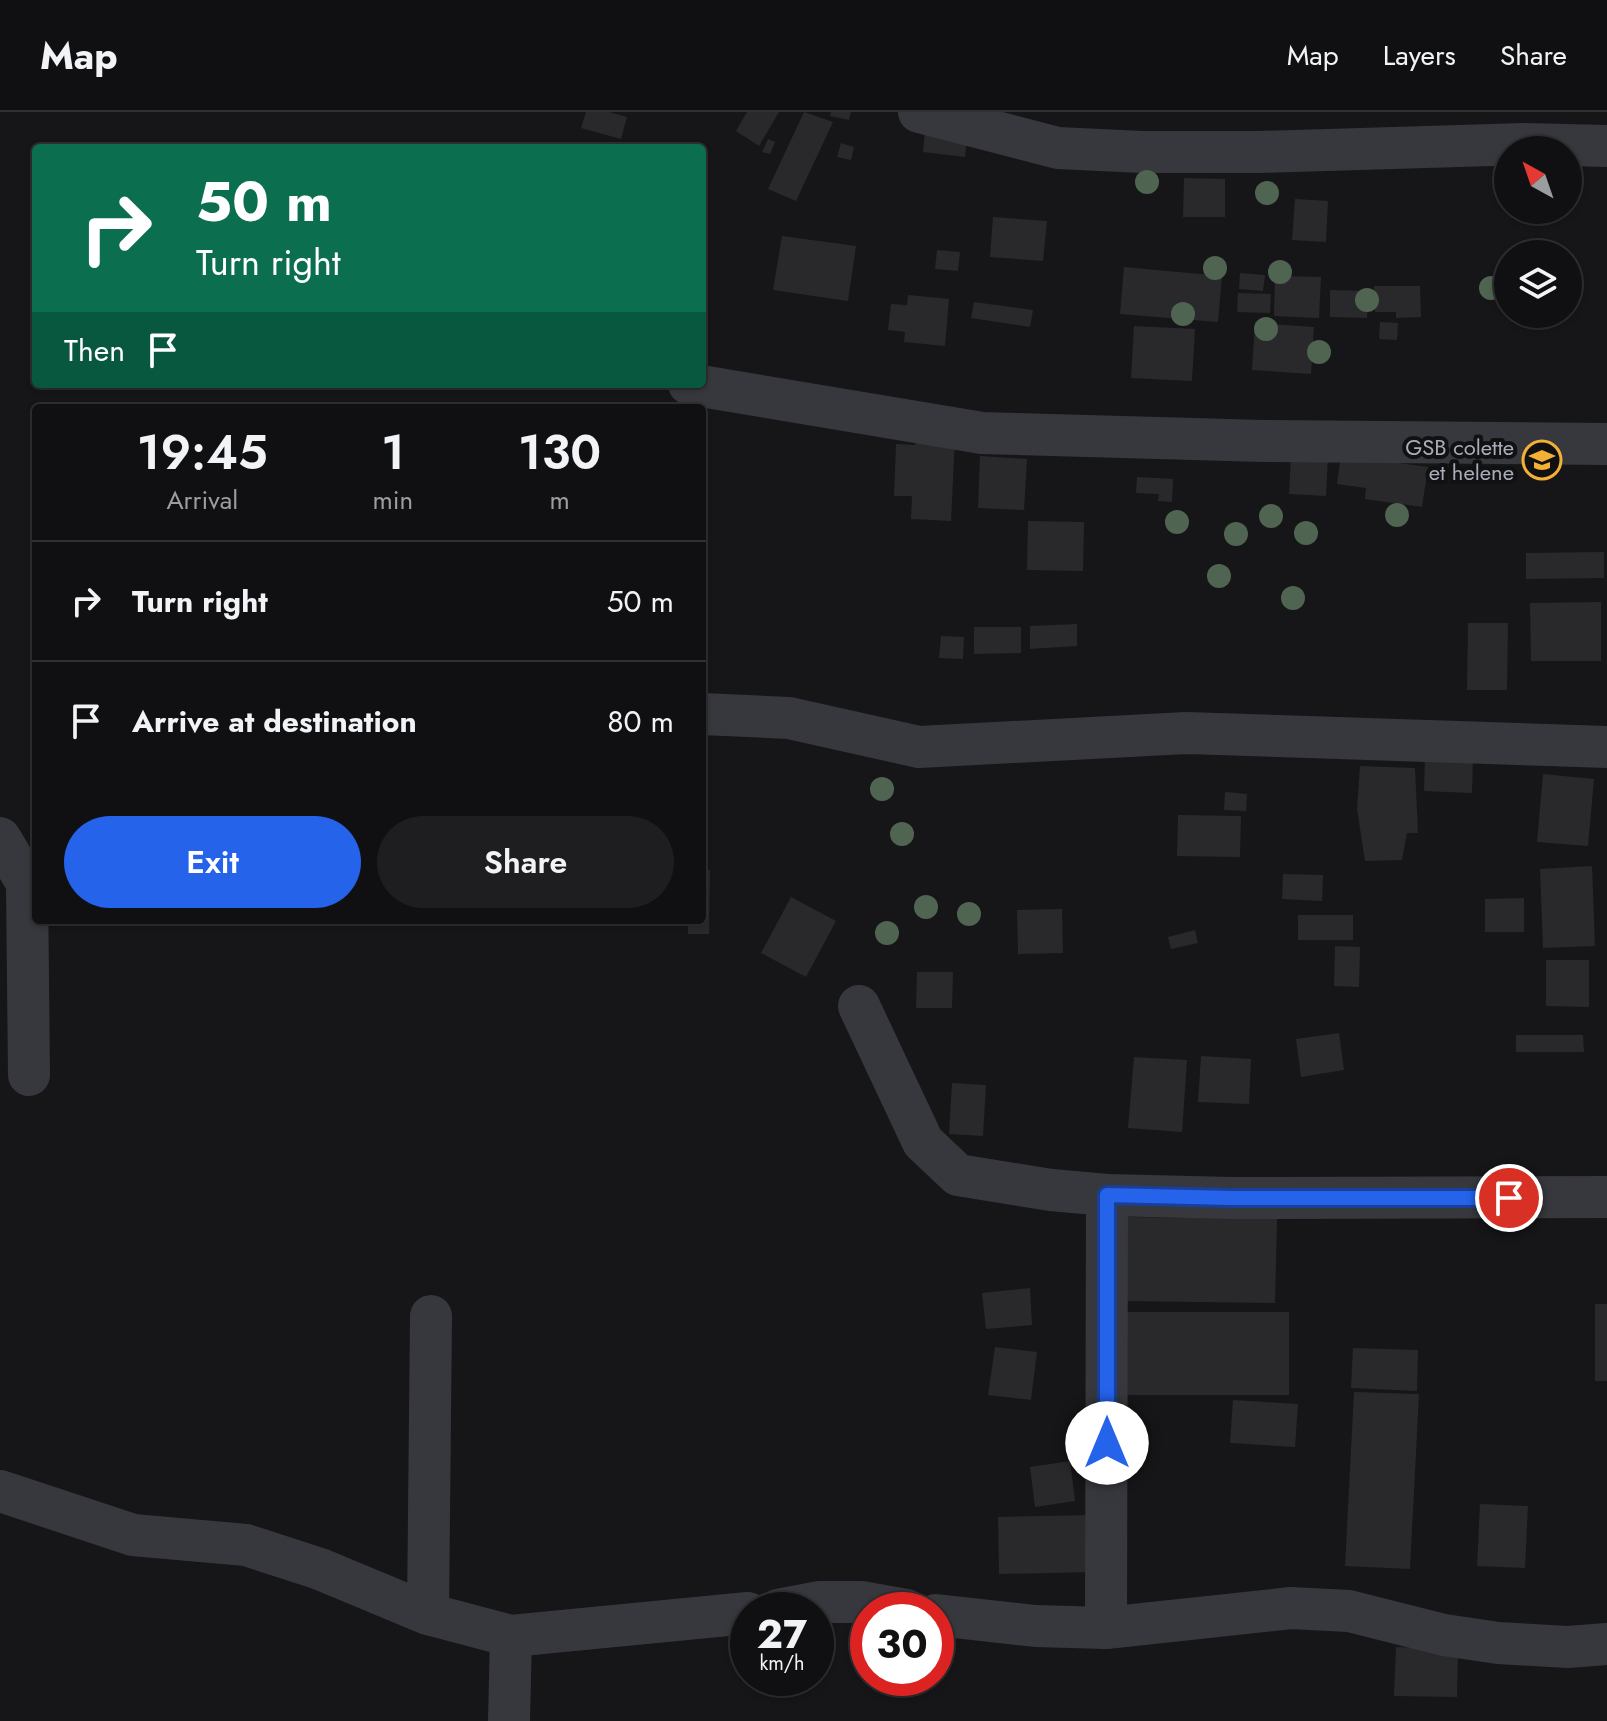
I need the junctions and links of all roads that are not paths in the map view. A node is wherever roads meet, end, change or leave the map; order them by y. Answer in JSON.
{"nodes":[{"id":1,"x":919,"y":112,"type":"edge"},
{"id":2,"x":1607,"y":146,"type":"edge"},
{"id":3,"x":706,"y":387,"type":"edge"},
{"id":4,"x":1607,"y":444,"type":"edge"},
{"id":5,"x":706,"y":714,"type":"edge"},
{"id":6,"x":1607,"y":747,"type":"edge"},
{"id":7,"x":0,"y":838,"type":"edge"},
{"id":8,"x":31,"y":881,"type":"edge"},
{"id":9,"x":859,"y":1006,"type":"dead end"},
{"id":10,"x":29,"y":1075,"type":"dead end"},
{"id":11,"x":1107,"y":1195,"type":"junction"},
{"id":12,"x":1607,"y":1197,"type":"edge"},
{"id":13,"x":431,"y":1316,"type":"dead end"},
{"id":14,"x":0,"y":1491,"type":"edge"},
{"id":15,"x":428,"y":1614,"type":"junction"},
{"id":16,"x":730,"y":1615,"type":"edge"},
{"id":17,"x":954,"y":1617,"type":"edge"},
{"id":18,"x":1106,"y":1628,"type":"junction"},
{"id":19,"x":511,"y":1636,"type":"junction"},
{"id":20,"x":1607,"y":1644,"type":"edge"},
{"id":21,"x":509,"y":1721,"type":"edge"}],
"edges":[{"from":1,"to":2,"type":"street"},
{"from":3,"to":4,"type":"street"},
{"from":5,"to":6,"type":"street"},
{"from":7,"to":8,"type":"street"},
{"from":8,"to":10,"type":"street"},
{"from":9,"to":11,"type":"street"},
{"from":11,"to":12,"type":"street"},
{"from":11,"to":18,"type":"street"},
{"from":13,"to":15,"type":"street"},
{"from":14,"to":15,"type":"street"},
{"from":15,"to":19,"type":"street"},
{"from":16,"to":19,"type":"street"},
{"from":17,"to":18,"type":"street"},
{"from":18,"to":20,"type":"street"},
{"from":19,"to":21,"type":"street"}]}
